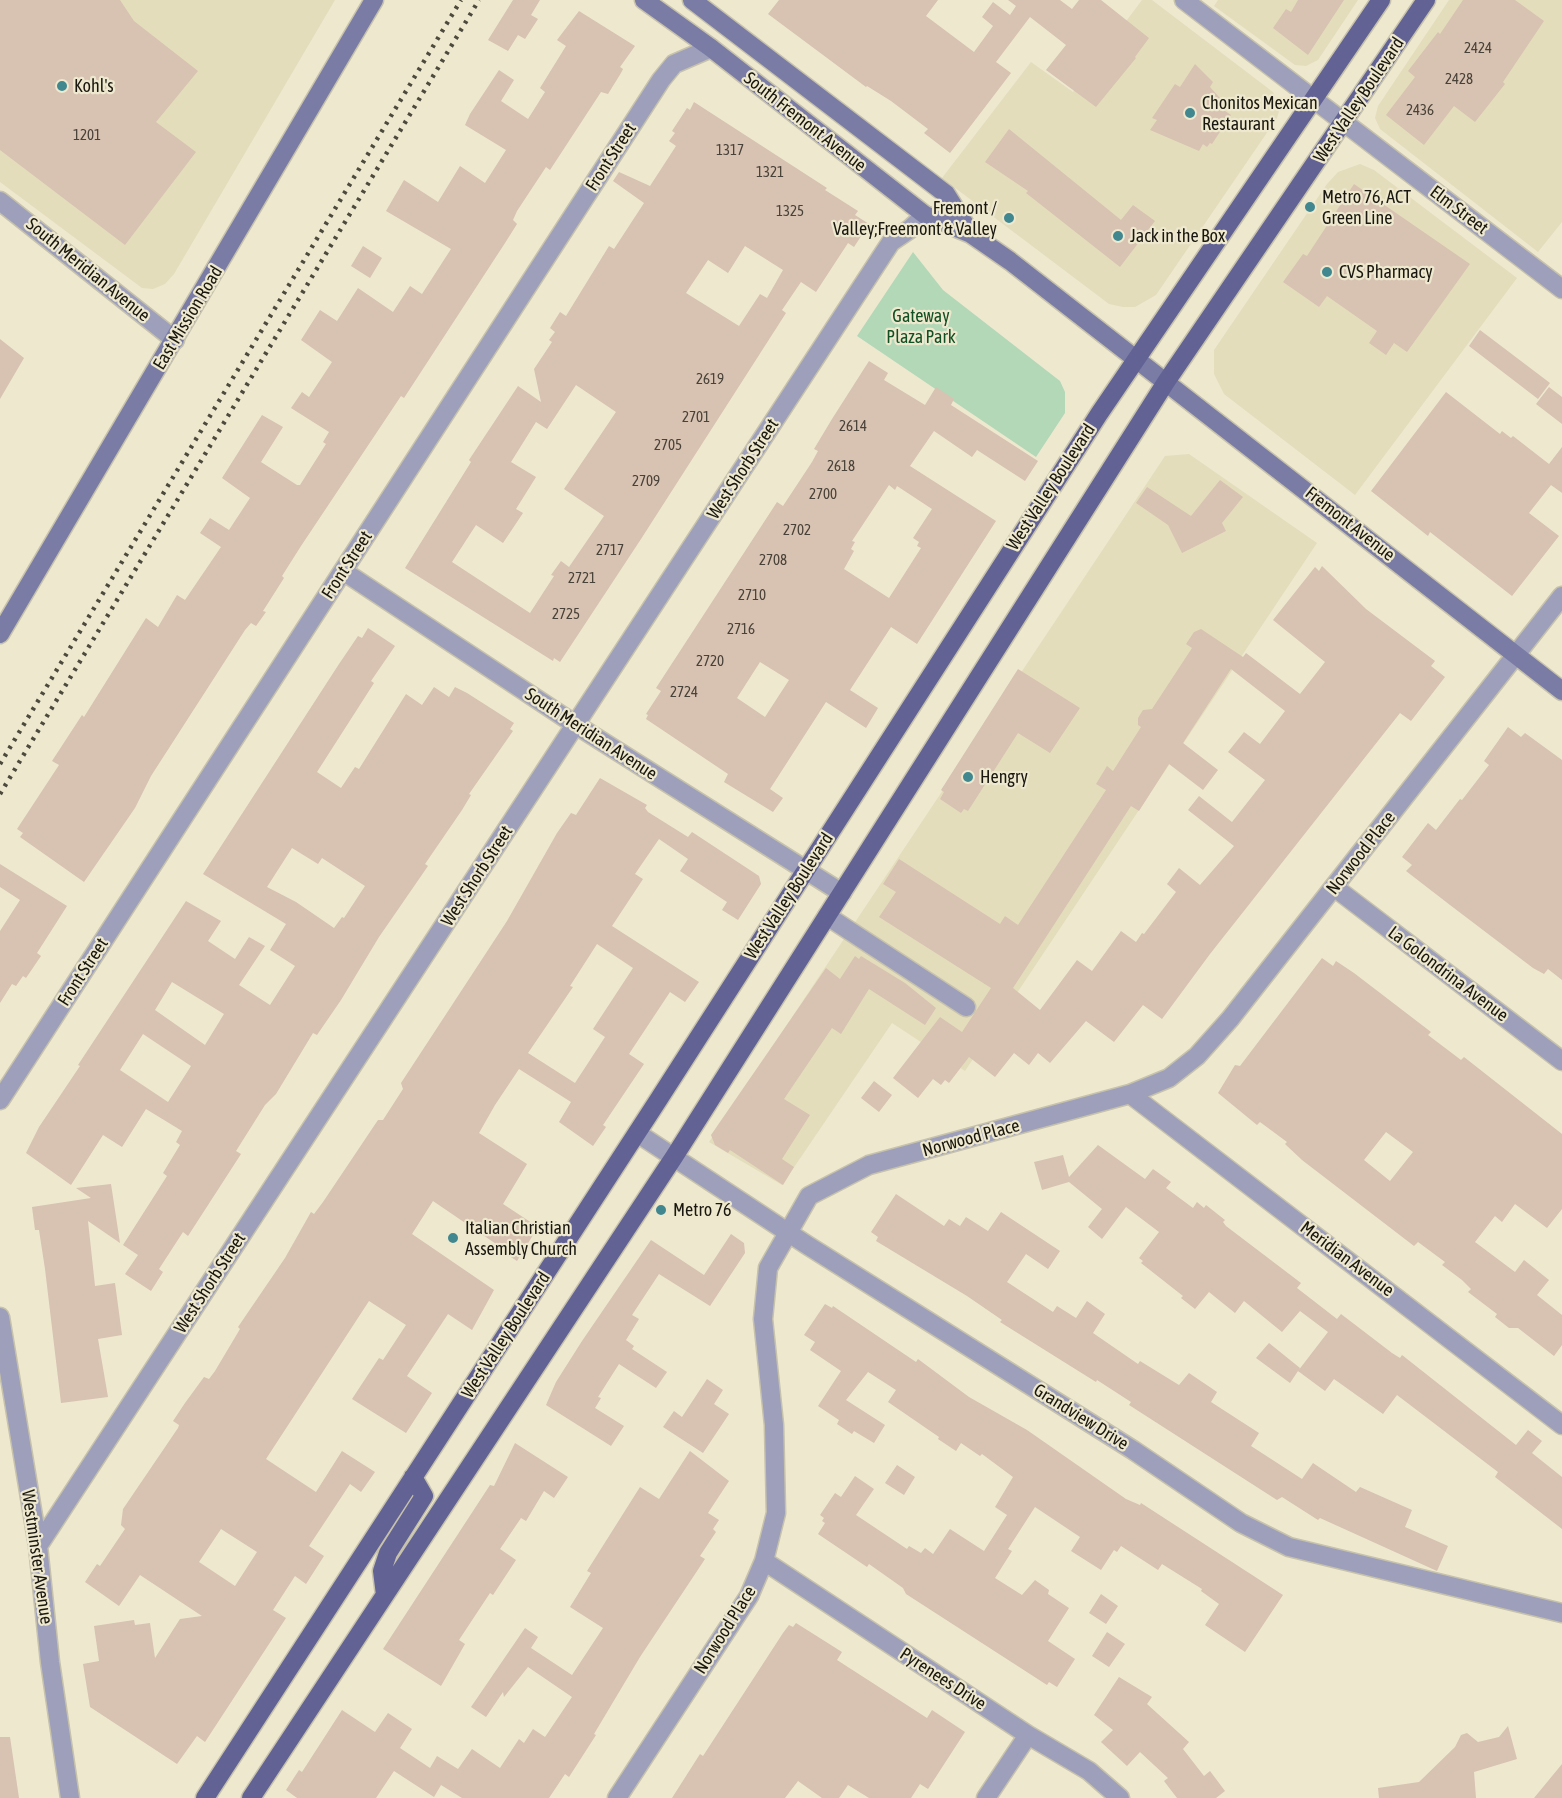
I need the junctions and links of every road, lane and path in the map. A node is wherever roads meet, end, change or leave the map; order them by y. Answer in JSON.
{"nodes":[{"id":1,"x":374,"y":0,"type":"edge"},
{"id":2,"x":644,"y":0,"type":"edge"},
{"id":3,"x":692,"y":0,"type":"edge"},
{"id":4,"x":1184,"y":0,"type":"edge"},
{"id":5,"x":1381,"y":0,"type":"edge"},
{"id":6,"x":1426,"y":0,"type":"edge"},
{"id":7,"x":711,"y":48,"type":"junction"},
{"id":8,"x":1315,"y":99,"type":"junction"},
{"id":9,"x":1344,"y":122,"type":"junction"},
{"id":10,"x":0,"y":201,"type":"edge"},
{"id":11,"x":925,"y":215,"type":"junction"},
{"id":12,"x":971,"y":234,"type":"junction"},
{"id":13,"x":1562,"y":289,"type":"edge"},
{"id":14,"x":175,"y":340,"type":"junction"},
{"id":15,"x":1136,"y":359,"type":"junction"},
{"id":16,"x":1166,"y":382,"type":"junction"},
{"id":17,"x":343,"y":571,"type":"junction"},
{"id":18,"x":1562,"y":596,"type":"edge"},
{"id":19,"x":0,"y":634,"type":"edge"},
{"id":20,"x":1516,"y":656,"type":"junction"},
{"id":21,"x":1562,"y":691,"type":"edge"},
{"id":22,"x":576,"y":725,"type":"junction"},
{"id":23,"x":806,"y":871,"type":"junction"},
{"id":24,"x":1334,"y":887,"type":"junction"},
{"id":25,"x":842,"y":893,"type":"junction"},
{"id":26,"x":827,"y":916,"type":"junction"},
{"id":27,"x":966,"y":1007,"type":"dead end"},
{"id":28,"x":1562,"y":1061,"type":"edge"},
{"id":29,"x":1130,"y":1094,"type":"junction"},
{"id":30,"x":0,"y":1100,"type":"edge"},
{"id":31,"x":637,"y":1133,"type":"junction"},
{"id":32,"x":674,"y":1157,"type":"junction"},
{"id":33,"x":789,"y":1231,"type":"junction"},
{"id":34,"x":0,"y":1317,"type":"edge"},
{"id":35,"x":1562,"y":1425,"type":"edge"},
{"id":36,"x":413,"y":1478,"type":"junction"},
{"id":37,"x":38,"y":1546,"type":"junction"},
{"id":38,"x":764,"y":1561,"type":"junction"},
{"id":39,"x":385,"y":1595,"type":"junction"},
{"id":40,"x":1562,"y":1613,"type":"edge"},
{"id":41,"x":1028,"y":1735,"type":"junction"},
{"id":42,"x":70,"y":1798,"type":"edge"},
{"id":43,"x":205,"y":1798,"type":"edge"},
{"id":44,"x":251,"y":1798,"type":"edge"},
{"id":45,"x":616,"y":1798,"type":"edge"},
{"id":46,"x":986,"y":1798,"type":"edge"},
{"id":47,"x":1120,"y":1798,"type":"edge"}],
"edges":[{"from":1,"to":14,"type":"main road","name":"East Mission Road"},
{"from":2,"to":7,"type":"main road","name":"South Fremont Avenue"},
{"from":3,"to":12,"type":"main road","name":"South Fremont Avenue"},
{"from":4,"to":8,"type":"street","name":"Elm Street"},
{"from":5,"to":8,"type":"main road","name":"West Valley Boulevard"},
{"from":6,"to":9,"type":"main road","name":"West Valley Boulevard"},
{"from":7,"to":11,"type":"main road","name":"South Fremont Avenue"},
{"from":7,"to":17,"type":"street","name":"Front Street"},
{"from":8,"to":9,"type":"street","name":"Elm Street"},
{"from":8,"to":15,"type":"main road","name":"West Valley Boulevard"},
{"from":9,"to":13,"type":"street","name":"Elm Street"},
{"from":9,"to":16,"type":"main road","name":"West Valley Boulevard"},
{"from":10,"to":14,"type":"street","name":"South Meridian Avenue"},
{"from":11,"to":12,"type":"main road","name":"South Fremont Avenue"},
{"from":11,"to":22,"type":"street","name":"West Shorb Street"},
{"from":12,"to":15,"type":"main road","name":"South Fremont Avenue"},
{"from":14,"to":19,"type":"main road","name":"East Mission Road"},
{"from":15,"to":16,"type":"main road","name":"Fremont Avenue"},
{"from":15,"to":23,"type":"main road","name":"West Valley Boulevard"},
{"from":16,"to":20,"type":"main road","name":"Fremont Avenue"},
{"from":16,"to":25,"type":"main road","name":"West Valley Boulevard"},
{"from":17,"to":22,"type":"street","name":"South Meridian Avenue"},
{"from":17,"to":30,"type":"street","name":"Front Street"},
{"from":18,"to":20,"type":"street","name":"Norwood Place"},
{"from":20,"to":21,"type":"main road","name":"Fremont Avenue"},
{"from":20,"to":24,"type":"street","name":"Norwood Place"},
{"from":22,"to":23,"type":"street","name":"South Meridian Avenue"},
{"from":22,"to":37,"type":"street","name":"West Shorb Street"},
{"from":23,"to":25,"type":"street","name":"South Meridian Avenue"},
{"from":23,"to":31,"type":"main road","name":"West Valley Boulevard"},
{"from":24,"to":28,"type":"street","name":"La Golondrina Avenue"},
{"from":24,"to":29,"type":"street","name":"Norwood Place"},
{"from":25,"to":26,"type":"main road","name":"West Valley Boulevard"},
{"from":26,"to":27,"type":"street"},
{"from":26,"to":32,"type":"main road","name":"West Valley Boulevard"},
{"from":29,"to":33,"type":"street","name":"Norwood Place"},
{"from":29,"to":35,"type":"street","name":"Meridian Avenue"},
{"from":31,"to":32,"type":"street","name":"Grandview Drive"},
{"from":31,"to":36,"type":"main road","name":"West Valley Boulevard"},
{"from":32,"to":33,"type":"street","name":"Grandview Drive"},
{"from":32,"to":39,"type":"main road","name":"West Valley Boulevard"},
{"from":33,"to":38,"type":"street","name":"Norwood Place"},
{"from":33,"to":40,"type":"street","name":"Grandview Drive"},
{"from":34,"to":37,"type":"street","name":"Westminster Avenue"},
{"from":36,"to":39,"type":"main road"},
{"from":36,"to":43,"type":"main road","name":"West Valley Boulevard"},
{"from":37,"to":42,"type":"street","name":"Westminster Avenue"},
{"from":38,"to":41,"type":"street","name":"Pyrenees Drive"},
{"from":38,"to":45,"type":"street","name":"Norwood Place"},
{"from":39,"to":44,"type":"main road","name":"West Valley Boulevard"},
{"from":41,"to":46,"type":"street"},
{"from":41,"to":47,"type":"street","name":"Pyrenees Drive"}]}
